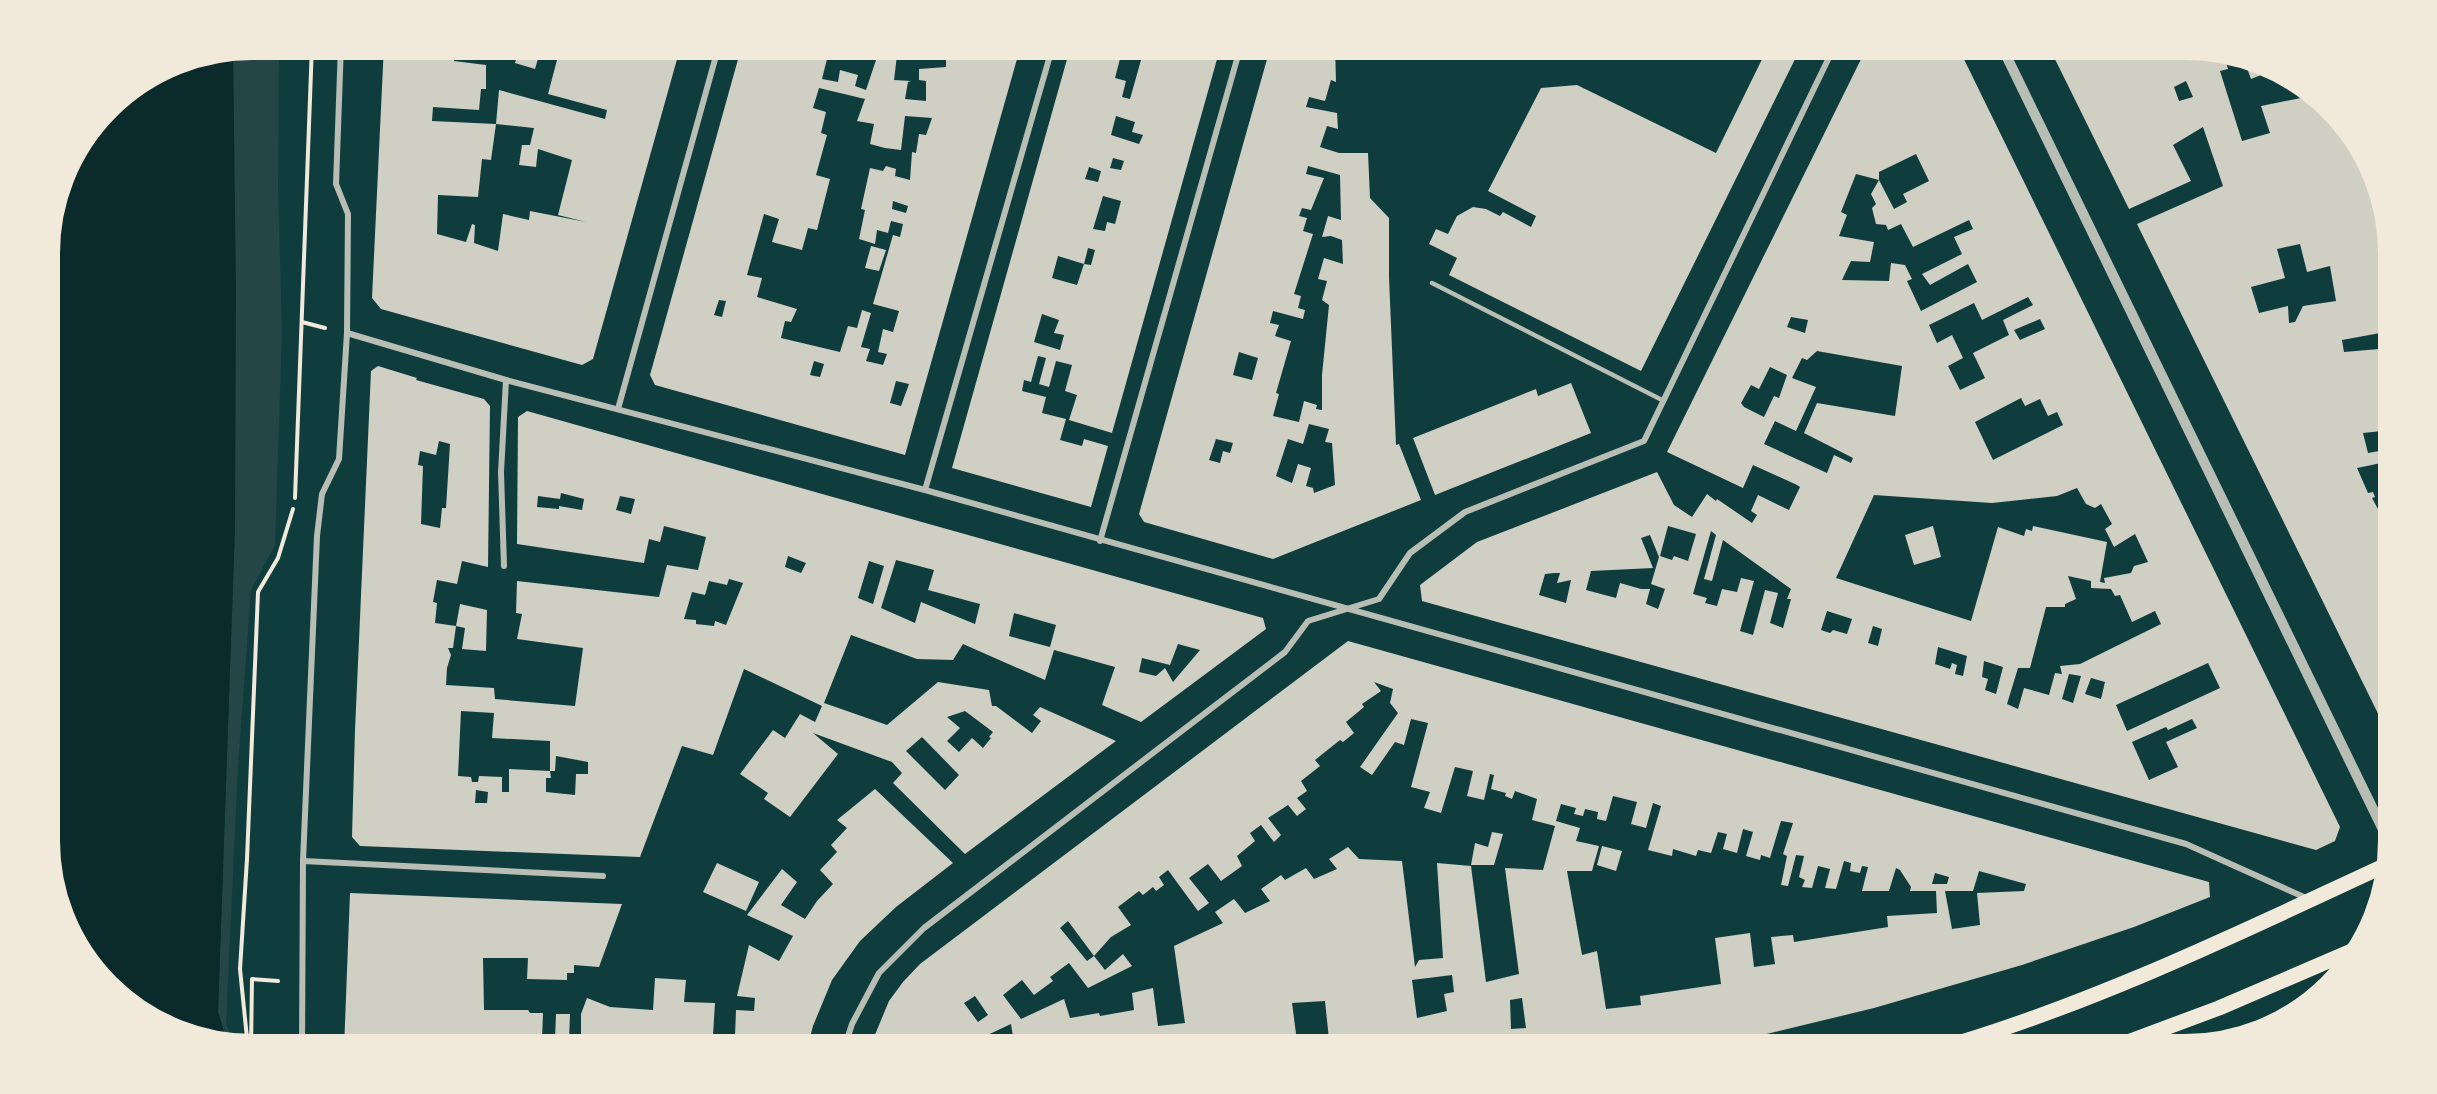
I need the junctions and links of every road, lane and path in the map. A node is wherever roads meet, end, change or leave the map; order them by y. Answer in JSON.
{"nodes":[{"id":1,"x":312,"y":56,"type":"edge"},
{"id":2,"x":341,"y":56,"type":"edge"},
{"id":3,"x":716,"y":56,"type":"edge"},
{"id":4,"x":1050,"y":56,"type":"edge"},
{"id":5,"x":1238,"y":56,"type":"edge"},
{"id":6,"x":1829,"y":56,"type":"edge"},
{"id":7,"x":2006,"y":56,"type":"edge"},
{"id":8,"x":1432,"y":283,"type":"dead end"},
{"id":9,"x":347,"y":333,"type":"junction"},
{"id":10,"x":506,"y":380,"type":"junction"},
{"id":11,"x":1664,"y":401,"type":"junction"},
{"id":12,"x":618,"y":409,"type":"junction"},
{"id":13,"x":926,"y":490,"type":"junction"},
{"id":14,"x":1100,"y":541,"type":"junction"},
{"id":15,"x":504,"y":566,"type":"dead end"},
{"id":16,"x":1348,"y":609,"type":"junction"},
{"id":17,"x":2382,"y":828,"type":"edge"},
{"id":18,"x":303,"y":861,"type":"junction"},
{"id":19,"x":2379,"y":868,"type":"edge"},
{"id":20,"x":603,"y":876,"type":"dead end"},
{"id":21,"x":2310,"y":899,"type":"junction"},
{"id":22,"x":2347,"y":953,"type":"edge"},
{"id":23,"x":303,"y":982,"type":"junction"},
{"id":24,"x":248,"y":1038,"type":"edge"},
{"id":25,"x":249,"y":1038,"type":"edge"},
{"id":26,"x":302,"y":1038,"type":"edge"},
{"id":27,"x":847,"y":1038,"type":"edge"},
{"id":28,"x":1976,"y":1038,"type":"edge"},
{"id":29,"x":2139,"y":1038,"type":"edge"}],
"edges":[{"from":1,"to":24,"type":"path"},
{"from":2,"to":9,"type":"street"},
{"from":3,"to":12,"type":"street"},
{"from":4,"to":13,"type":"street"},
{"from":5,"to":14,"type":"street"},
{"from":6,"to":11,"type":"street"},
{"from":7,"to":17,"type":"street"},
{"from":8,"to":11,"type":"lane"},
{"from":9,"to":10,"type":"street"},
{"from":9,"to":18,"type":"street"},
{"from":10,"to":12,"type":"street"},
{"from":10,"to":15,"type":"street"},
{"from":11,"to":16,"type":"street"},
{"from":12,"to":13,"type":"street"},
{"from":13,"to":14,"type":"street"},
{"from":14,"to":16,"type":"street"},
{"from":16,"to":21,"type":"street"},
{"from":16,"to":27,"type":"street"},
{"from":18,"to":20,"type":"street"},
{"from":18,"to":23,"type":"street"},
{"from":19,"to":21,"type":"main road"},
{"from":21,"to":28,"type":"main road"},
{"from":22,"to":29,"type":"main road"},
{"from":23,"to":25,"type":"path"},
{"from":23,"to":26,"type":"street"}]}
